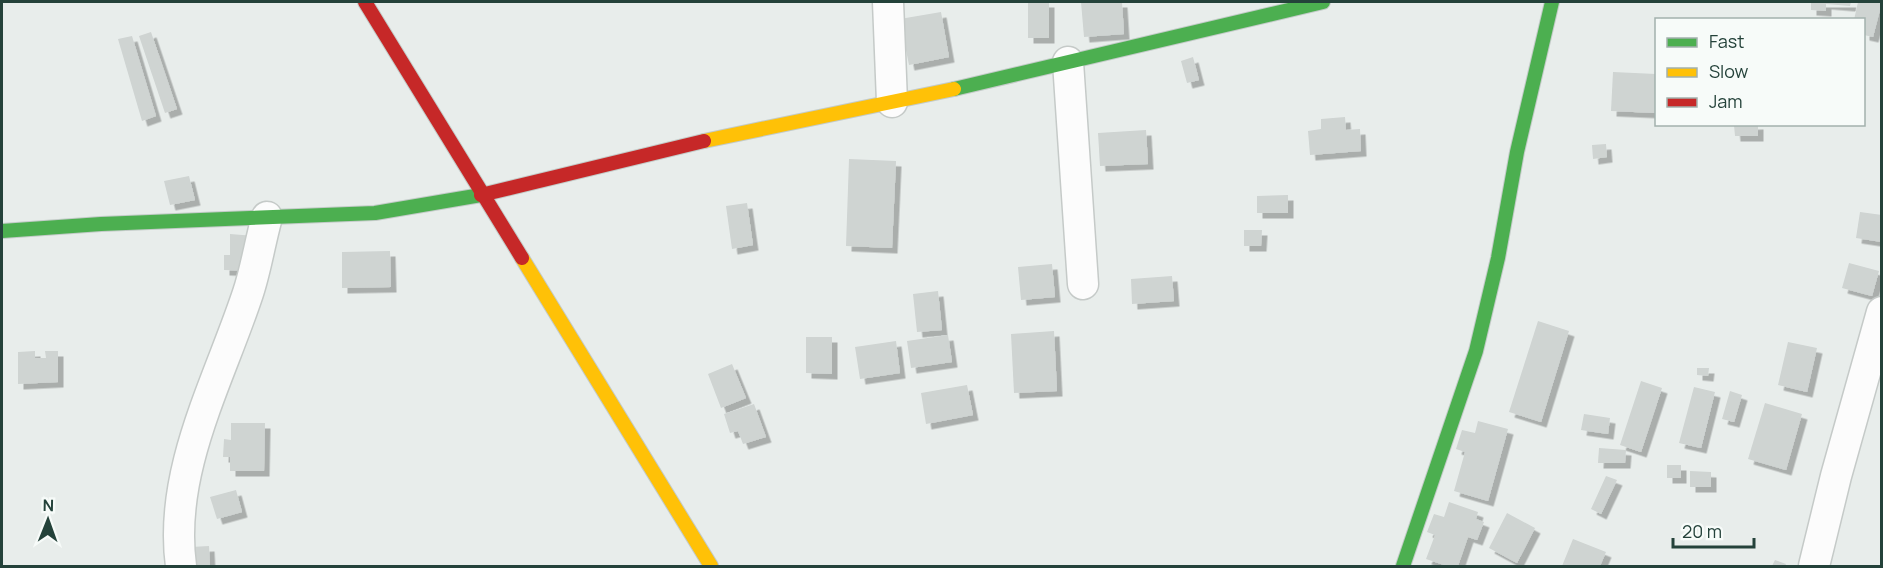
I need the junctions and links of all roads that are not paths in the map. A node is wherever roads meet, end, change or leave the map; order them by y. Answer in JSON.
{"nodes":[{"id":1,"x":365,"y":2,"type":"edge"},
{"id":2,"x":888,"y":2,"type":"edge"},
{"id":3,"x":1323,"y":2,"type":"edge"},
{"id":4,"x":1552,"y":2,"type":"edge"},
{"id":5,"x":1068,"y":62,"type":"junction"},
{"id":6,"x":892,"y":102,"type":"junction"},
{"id":7,"x":484,"y":195,"type":"junction"},
{"id":8,"x":267,"y":217,"type":"junction"},
{"id":9,"x":2,"y":231,"type":"edge"},
{"id":10,"x":1083,"y":284,"type":"dead end"},
{"id":11,"x":1881,"y":312,"type":"edge"},
{"id":12,"x":181,"y":567,"type":"edge"},
{"id":13,"x":711,"y":567,"type":"edge"},
{"id":14,"x":1403,"y":567,"type":"edge"},
{"id":15,"x":1815,"y":567,"type":"edge"}],
"edges":[{"from":1,"to":7,"type":"street"},
{"from":2,"to":6,"type":"street"},
{"from":3,"to":5,"type":"street"},
{"from":4,"to":14,"type":"street"},
{"from":5,"to":6,"type":"street"},
{"from":5,"to":10,"type":"street"},
{"from":6,"to":7,"type":"street"},
{"from":7,"to":8,"type":"street"},
{"from":7,"to":13,"type":"street"},
{"from":8,"to":9,"type":"street"},
{"from":8,"to":12,"type":"street"},
{"from":11,"to":15,"type":"street"}]}
